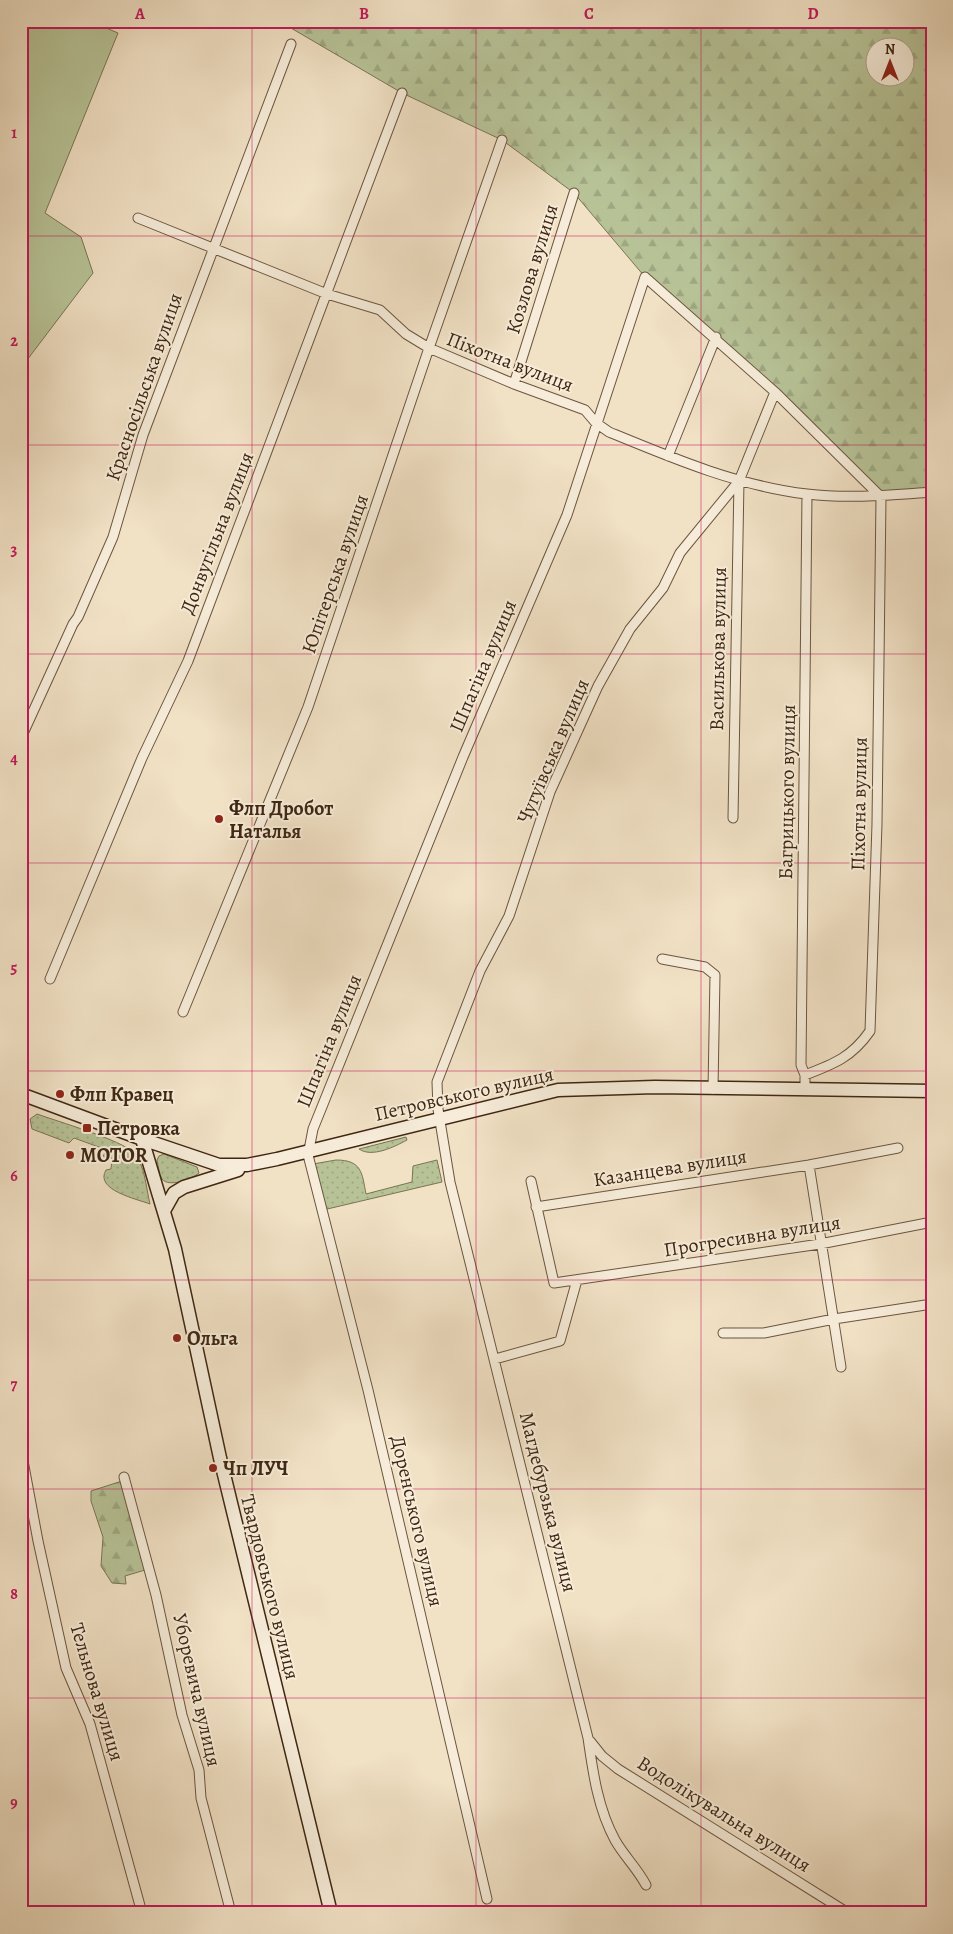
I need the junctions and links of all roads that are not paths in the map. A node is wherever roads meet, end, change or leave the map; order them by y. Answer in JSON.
{"nodes":[{"id":1,"x":291,"y":44,"type":"dead end"},
{"id":2,"x":402,"y":92,"type":"dead end"},
{"id":3,"x":502,"y":140,"type":"dead end"},
{"id":4,"x":574,"y":193,"type":"dead end"},
{"id":5,"x":138,"y":218,"type":"dead end"},
{"id":6,"x":213,"y":248,"type":"junction"},
{"id":7,"x":327,"y":294,"type":"junction"},
{"id":8,"x":716,"y":337,"type":"junction"},
{"id":9,"x":429,"y":348,"type":"junction"},
{"id":10,"x":514,"y":384,"type":"junction"},
{"id":11,"x":775,"y":392,"type":"junction"},
{"id":12,"x":596,"y":423,"type":"junction"},
{"id":13,"x":668,"y":456,"type":"junction"},
{"id":14,"x":738,"y":481,"type":"junction"},
{"id":15,"x":932,"y":492,"type":"edge"},
{"id":16,"x":807,"y":494,"type":"junction"},
{"id":17,"x":881,"y":497,"type":"junction"},
{"id":18,"x":21,"y":738,"type":"edge"},
{"id":19,"x":733,"y":818,"type":"dead end"},
{"id":20,"x":662,"y":959,"type":"dead end"},
{"id":21,"x":50,"y":979,"type":"dead end"},
{"id":22,"x":183,"y":1012,"type":"dead end"},
{"id":23,"x":805,"y":1076,"type":"junction"},
{"id":24,"x":713,"y":1089,"type":"junction"},
{"id":25,"x":805,"y":1090,"type":"junction"},
{"id":26,"x":932,"y":1091,"type":"edge"},
{"id":27,"x":21,"y":1094,"type":"edge"},
{"id":28,"x":440,"y":1118,"type":"junction"},
{"id":29,"x":142,"y":1140,"type":"junction"},
{"id":30,"x":898,"y":1148,"type":"dead end"},
{"id":31,"x":308,"y":1151,"type":"junction"},
{"id":32,"x":278,"y":1159,"type":"junction"},
{"id":33,"x":204,"y":1160,"type":"junction"},
{"id":34,"x":809,"y":1165,"type":"junction"},
{"id":35,"x":530,"y":1181,"type":"dead end"},
{"id":36,"x":197,"y":1182,"type":"junction"},
{"id":37,"x":536,"y":1207,"type":"junction"},
{"id":38,"x":165,"y":1210,"type":"junction"},
{"id":39,"x":932,"y":1222,"type":"edge"},
{"id":40,"x":820,"y":1244,"type":"junction"},
{"id":41,"x":577,"y":1280,"type":"junction"},
{"id":42,"x":932,"y":1304,"type":"edge"},
{"id":43,"x":834,"y":1319,"type":"junction"},
{"id":44,"x":722,"y":1333,"type":"dead end"},
{"id":45,"x":495,"y":1359,"type":"junction"},
{"id":46,"x":841,"y":1367,"type":"dead end"},
{"id":47,"x":21,"y":1450,"type":"edge"},
{"id":48,"x":124,"y":1477,"type":"dead end"},
{"id":49,"x":588,"y":1738,"type":"junction"},
{"id":50,"x":646,"y":1885,"type":"dead end"},
{"id":51,"x":487,"y":1899,"type":"dead end"},
{"id":52,"x":142,"y":1913,"type":"edge"},
{"id":53,"x":231,"y":1913,"type":"edge"},
{"id":54,"x":331,"y":1913,"type":"edge"},
{"id":55,"x":848,"y":1913,"type":"edge"}],
"edges":[{"from":1,"to":6,"type":"street","name":"Красносільська вулиця"},
{"from":2,"to":7,"type":"street","name":"Донвугільна вулиця"},
{"from":3,"to":9,"type":"street","name":"Юпітерська вулиця"},
{"from":4,"to":10,"type":"street","name":"Козлова вулиця"},
{"from":5,"to":6,"type":"street","name":"Піхотна вулиця"},
{"from":6,"to":7,"type":"street","name":"Піхотна вулиця"},
{"from":6,"to":18,"type":"street","name":"Красносільська вулиця"},
{"from":7,"to":9,"type":"street","name":"Піхотна вулиця"},
{"from":7,"to":21,"type":"street","name":"Донвугільна вулиця"},
{"from":8,"to":11,"type":"street","name":"Шпагіна вулиця"},
{"from":8,"to":12,"type":"street","name":"Шпагіна вулиця"},
{"from":8,"to":13,"type":"street"},
{"from":9,"to":10,"type":"street","name":"Піхотна вулиця"},
{"from":9,"to":22,"type":"street","name":"Юпітерська вулиця"},
{"from":10,"to":12,"type":"street","name":"Піхотна вулиця"},
{"from":11,"to":14,"type":"street"},
{"from":11,"to":17,"type":"street","name":"Шпагіна вулиця"},
{"from":12,"to":13,"type":"street","name":"Піхотна вулиця"},
{"from":12,"to":31,"type":"street","name":"Шпагіна вулиця"},
{"from":13,"to":14,"type":"street","name":"Піхотна вулиця"},
{"from":14,"to":16,"type":"street","name":"Піхотна вулиця"},
{"from":14,"to":19,"type":"street","name":"Василькова вулиця"},
{"from":14,"to":28,"type":"street","name":"Чугуївська вулиця"},
{"from":15,"to":17,"type":"street","name":"Піхотна вулиця"},
{"from":16,"to":17,"type":"street","name":"Піхотна вулиця"},
{"from":16,"to":23,"type":"street","name":"Багрицького вулиця"},
{"from":17,"to":23,"type":"street","name":"Піхотна вулиця"},
{"from":20,"to":24,"type":"street"},
{"from":23,"to":25,"type":"street","name":"Багрицького вулиця"},
{"from":24,"to":25,"type":"main road","name":"Петровського вулиця"},
{"from":24,"to":28,"type":"main road","name":"Петровського вулиця"},
{"from":25,"to":26,"type":"main road","name":"Петровського вулиця"},
{"from":27,"to":29,"type":"main road","name":"Петровського вулиця"},
{"from":28,"to":31,"type":"main road","name":"Петровського вулиця"},
{"from":28,"to":45,"type":"street","name":"Магдебурзька вулиця"},
{"from":29,"to":33,"type":"main road","name":"Петровського вулиця"},
{"from":29,"to":38,"type":"main road","name":"Твардовського вулиця"},
{"from":30,"to":34,"type":"street","name":"Казанцева вулиця"},
{"from":31,"to":32,"type":"main road","name":"Петровського вулиця"},
{"from":31,"to":51,"type":"street","name":"Доренського вулиця"},
{"from":32,"to":33,"type":"main road","name":"Петровського вулиця"},
{"from":32,"to":36,"type":"main road"},
{"from":33,"to":36,"type":"main road"},
{"from":34,"to":37,"type":"street","name":"Казанцева вулиця"},
{"from":34,"to":40,"type":"street"},
{"from":35,"to":37,"type":"street","name":"Прогресивна вулиця"},
{"from":36,"to":38,"type":"main road"},
{"from":37,"to":41,"type":"street","name":"Прогресивна вулиця"},
{"from":38,"to":54,"type":"main road","name":"Твардовського вулиця"},
{"from":39,"to":40,"type":"street","name":"Прогресивна вулиця"},
{"from":40,"to":41,"type":"street","name":"Прогресивна вулиця"},
{"from":40,"to":43,"type":"street"},
{"from":41,"to":45,"type":"street"},
{"from":42,"to":43,"type":"street"},
{"from":43,"to":44,"type":"street"},
{"from":43,"to":46,"type":"street"},
{"from":45,"to":49,"type":"street","name":"Магдебурзька вулиця"},
{"from":47,"to":52,"type":"street","name":"Тельнова вулиця"},
{"from":48,"to":53,"type":"street","name":"Уборевича вулиця"},
{"from":49,"to":50,"type":"street","name":"Магдебурзька вулиця"},
{"from":49,"to":55,"type":"street","name":"Водолікувальна вулиця"}]}
